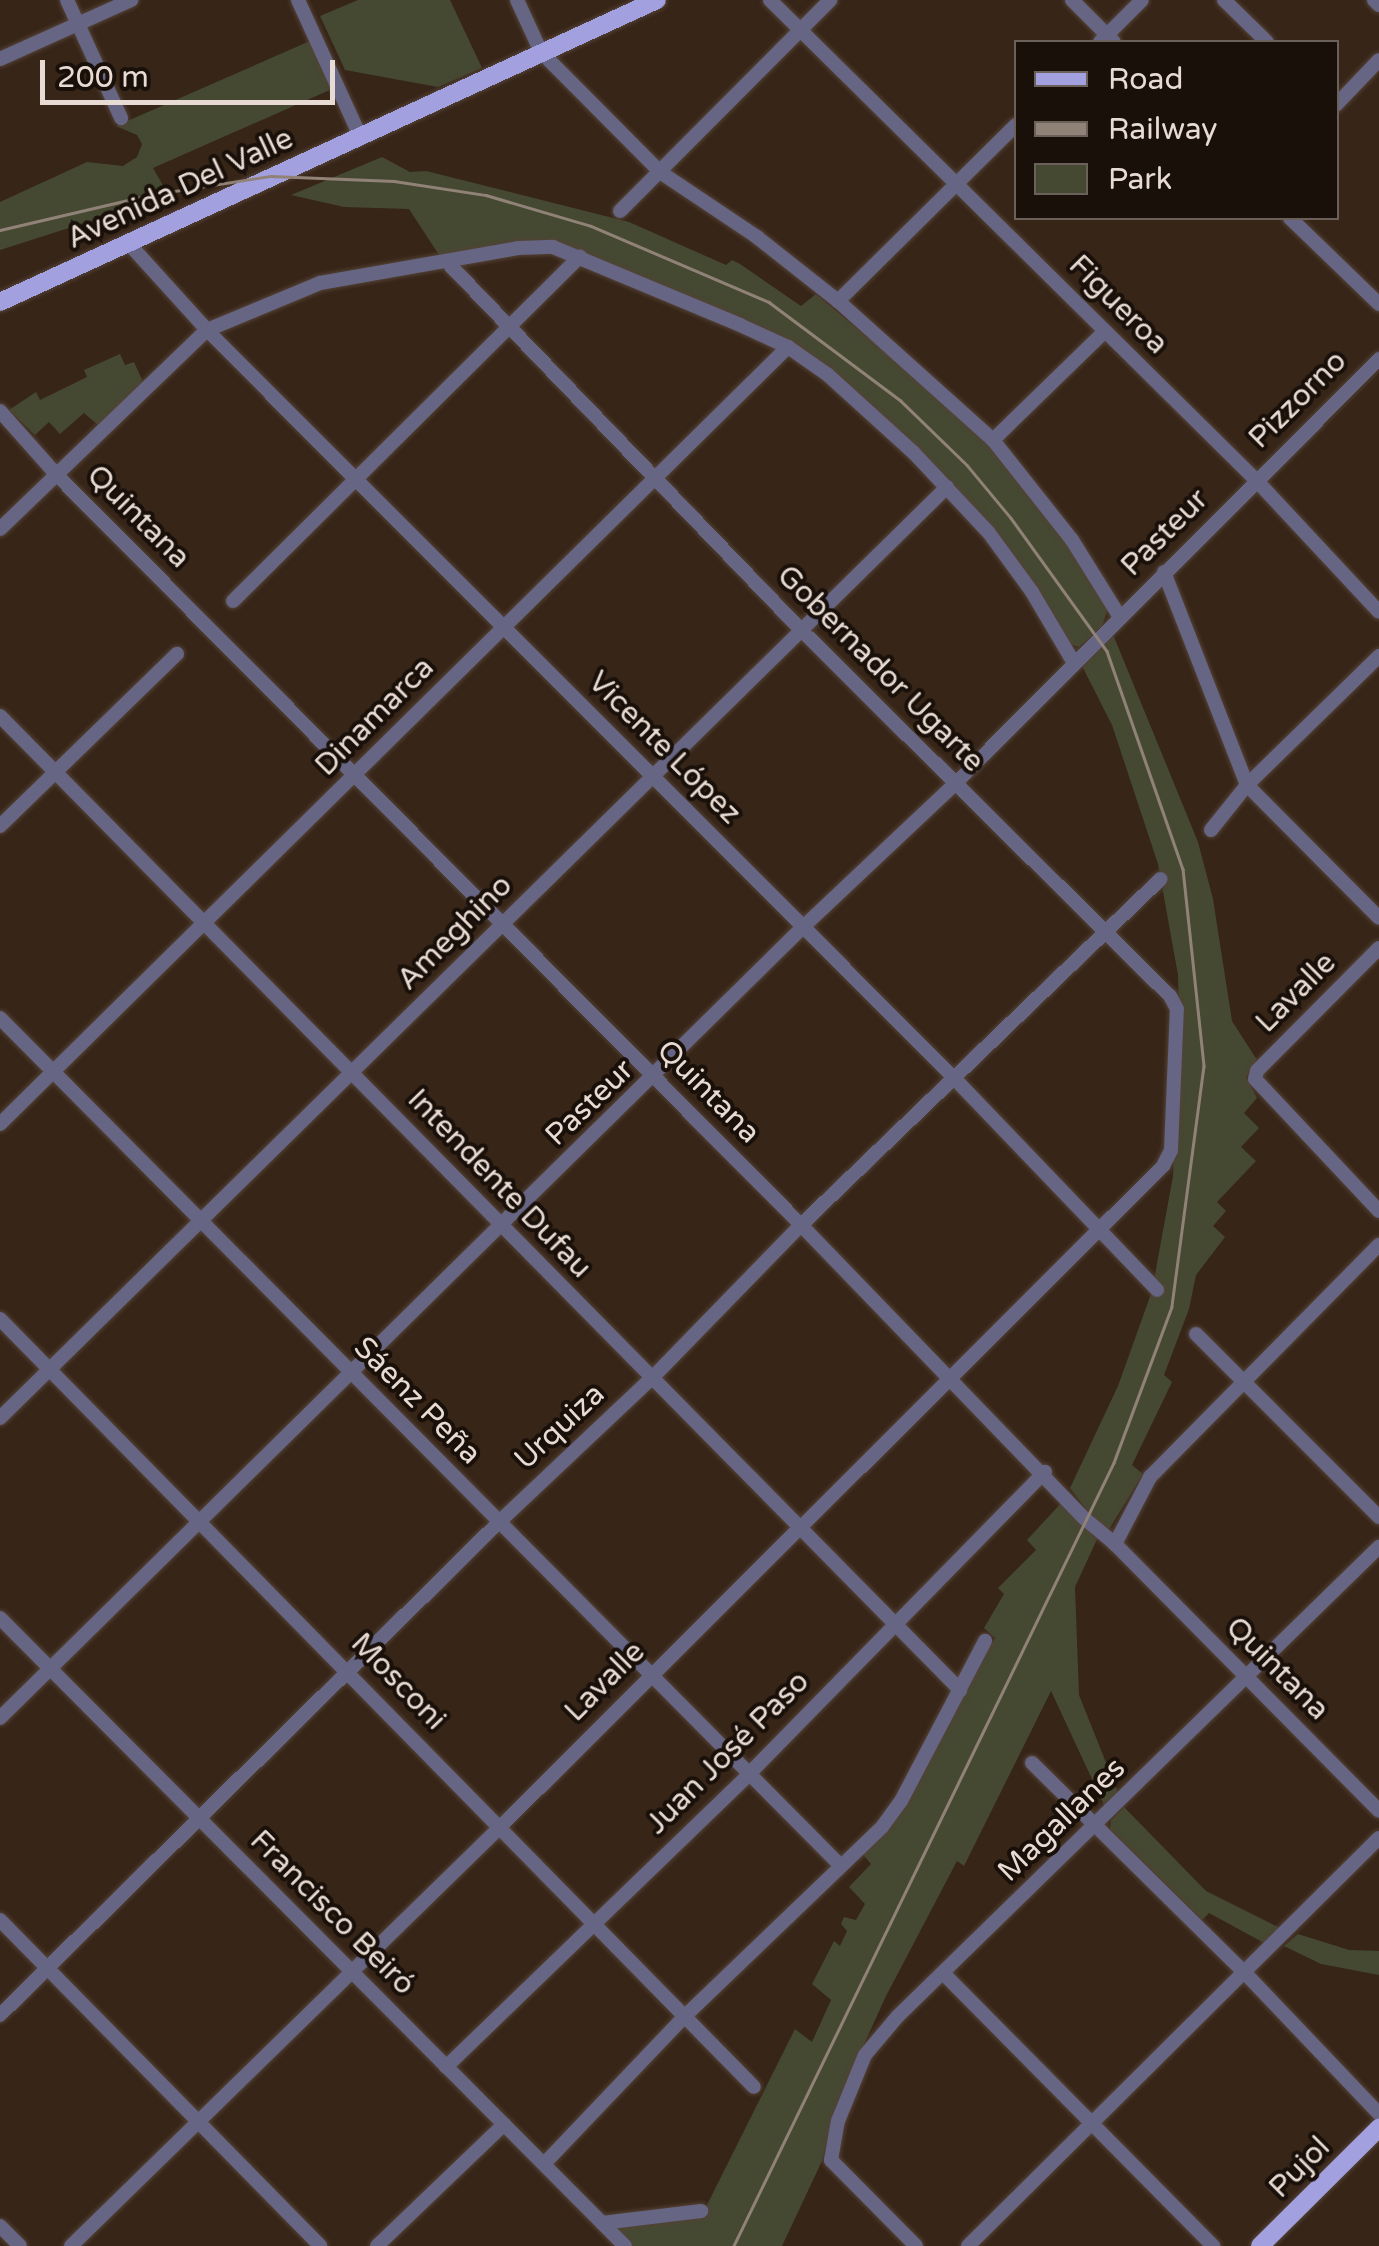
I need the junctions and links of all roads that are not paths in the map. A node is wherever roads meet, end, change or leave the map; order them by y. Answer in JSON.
{"nodes":[{"id":1,"x":66,"y":0,"type":"edge"},
{"id":2,"x":131,"y":0,"type":"edge"},
{"id":3,"x":298,"y":0,"type":"edge"},
{"id":4,"x":517,"y":0,"type":"edge"},
{"id":5,"x":657,"y":0,"type":"edge"},
{"id":6,"x":770,"y":0,"type":"edge"},
{"id":7,"x":830,"y":0,"type":"edge"},
{"id":8,"x":1072,"y":0,"type":"edge"},
{"id":9,"x":1142,"y":0,"type":"edge"},
{"id":10,"x":1224,"y":0,"type":"edge"},
{"id":11,"x":77,"y":24,"type":"junction"},
{"id":12,"x":800,"y":31,"type":"junction"},
{"id":13,"x":1107,"y":40,"type":"edge"},
{"id":14,"x":1265,"y":40,"type":"edge"},
{"id":15,"x":541,"y":52,"type":"junction"},
{"id":16,"x":0,"y":59,"type":"edge"},
{"id":17,"x":1379,"y":60,"type":"edge"},
{"id":18,"x":1339,"y":102,"type":"edge"},
{"id":19,"x":121,"y":118,"type":"dead end"},
{"id":20,"x":1014,"y":127,"type":"edge"},
{"id":21,"x":360,"y":136,"type":"junction"},
{"id":22,"x":660,"y":172,"type":"junction"},
{"id":23,"x":958,"y":182,"type":"junction"},
{"id":24,"x":620,"y":212,"type":"dead end"},
{"id":25,"x":1292,"y":220,"type":"edge"},
{"id":26,"x":130,"y":245,"type":"junction"},
{"id":27,"x":580,"y":256,"type":"junction"},
{"id":28,"x":448,"y":264,"type":"junction"},
{"id":29,"x":838,"y":301,"type":"junction"},
{"id":30,"x":0,"y":302,"type":"edge"},
{"id":31,"x":1379,"y":304,"type":"edge"},
{"id":32,"x":509,"y":329,"type":"junction"},
{"id":33,"x":207,"y":330,"type":"junction"},
{"id":34,"x":1105,"y":331,"type":"junction"},
{"id":35,"x":788,"y":347,"type":"junction"},
{"id":36,"x":1379,"y":359,"type":"edge"},
{"id":37,"x":0,"y":411,"type":"edge"},
{"id":38,"x":993,"y":440,"type":"junction"},
{"id":39,"x":56,"y":474,"type":"junction"},
{"id":40,"x":357,"y":476,"type":"junction"},
{"id":41,"x":656,"y":479,"type":"junction"},
{"id":42,"x":1256,"y":480,"type":"junction"},
{"id":43,"x":947,"y":487,"type":"junction"},
{"id":44,"x":0,"y":529,"type":"edge"},
{"id":45,"x":1164,"y":572,"type":"junction"},
{"id":46,"x":233,"y":601,"type":"dead end"},
{"id":47,"x":1379,"y":612,"type":"edge"},
{"id":48,"x":1120,"y":617,"type":"junction"},
{"id":49,"x":504,"y":626,"type":"junction"},
{"id":50,"x":802,"y":631,"type":"junction"},
{"id":51,"x":177,"y":654,"type":"dead end"},
{"id":52,"x":1379,"y":656,"type":"edge"},
{"id":53,"x":1074,"y":662,"type":"junction"},
{"id":54,"x":0,"y":716,"type":"edge"},
{"id":55,"x":54,"y":771,"type":"junction"},
{"id":56,"x":653,"y":776,"type":"junction"},
{"id":57,"x":356,"y":777,"type":"junction"},
{"id":58,"x":956,"y":783,"type":"junction"},
{"id":59,"x":1247,"y":785,"type":"junction"},
{"id":60,"x":0,"y":826,"type":"edge"},
{"id":61,"x":1211,"y":830,"type":"dead end"},
{"id":62,"x":1160,"y":879,"type":"dead end"},
{"id":63,"x":1379,"y":918,"type":"edge"},
{"id":64,"x":204,"y":925,"type":"junction"},
{"id":65,"x":502,"y":926,"type":"junction"},
{"id":66,"x":802,"y":928,"type":"junction"},
{"id":67,"x":1105,"y":934,"type":"junction"},
{"id":68,"x":1379,"y":948,"type":"edge"},
{"id":69,"x":0,"y":1018,"type":"edge"},
{"id":70,"x":53,"y":1072,"type":"junction"},
{"id":71,"x":352,"y":1073,"type":"junction"},
{"id":72,"x":952,"y":1077,"type":"junction"},
{"id":73,"x":655,"y":1078,"type":"junction"},
{"id":74,"x":0,"y":1124,"type":"edge"},
{"id":75,"x":1172,"y":1150,"type":"joint"},
{"id":76,"x":1379,"y":1211,"type":"edge"},
{"id":77,"x":202,"y":1222,"type":"junction"},
{"id":78,"x":801,"y":1225,"type":"junction"},
{"id":79,"x":502,"y":1227,"type":"junction"},
{"id":80,"x":1100,"y":1229,"type":"junction"},
{"id":81,"x":1379,"y":1246,"type":"edge"},
{"id":82,"x":1157,"y":1290,"type":"dead end"},
{"id":83,"x":0,"y":1319,"type":"edge"},
{"id":84,"x":1196,"y":1334,"type":"dead end"},
{"id":85,"x":49,"y":1369,"type":"junction"},
{"id":86,"x":352,"y":1375,"type":"junction"},
{"id":87,"x":950,"y":1377,"type":"junction"},
{"id":88,"x":652,"y":1378,"type":"junction"},
{"id":89,"x":1246,"y":1379,"type":"junction"},
{"id":90,"x":0,"y":1418,"type":"edge"},
{"id":91,"x":1044,"y":1472,"type":"junction"},
{"id":92,"x":1379,"y":1518,"type":"edge"},
{"id":93,"x":499,"y":1522,"type":"junction"},
{"id":94,"x":200,"y":1523,"type":"junction"},
{"id":95,"x":801,"y":1524,"type":"junction"},
{"id":96,"x":1115,"y":1544,"type":"junction"},
{"id":97,"x":1379,"y":1547,"type":"edge"},
{"id":98,"x":0,"y":1618,"type":"edge"},
{"id":99,"x":896,"y":1622,"type":"junction"},
{"id":100,"x":985,"y":1641,"type":"dead end"},
{"id":101,"x":51,"y":1668,"type":"junction"},
{"id":102,"x":351,"y":1671,"type":"junction"},
{"id":103,"x":650,"y":1676,"type":"junction"},
{"id":104,"x":1247,"y":1677,"type":"junction"},
{"id":105,"x":960,"y":1690,"type":"junction"},
{"id":106,"x":0,"y":1718,"type":"edge"},
{"id":107,"x":1032,"y":1763,"type":"dead end"},
{"id":108,"x":748,"y":1776,"type":"junction"},
{"id":109,"x":1379,"y":1811,"type":"edge"},
{"id":110,"x":200,"y":1820,"type":"junction"},
{"id":111,"x":1094,"y":1826,"type":"junction"},
{"id":112,"x":499,"y":1828,"type":"junction"},
{"id":113,"x":1379,"y":1838,"type":"edge"},
{"id":114,"x":840,"y":1865,"type":"junction"},
{"id":115,"x":0,"y":1920,"type":"edge"},
{"id":116,"x":595,"y":1921,"type":"junction"},
{"id":117,"x":47,"y":1968,"type":"junction"},
{"id":118,"x":351,"y":1971,"type":"junction"},
{"id":119,"x":1244,"y":1972,"type":"junction"},
{"id":120,"x":944,"y":1974,"type":"junction"},
{"id":121,"x":0,"y":2016,"type":"edge"},
{"id":122,"x":684,"y":2016,"type":"junction"},
{"id":123,"x":446,"y":2067,"type":"junction"},
{"id":124,"x":754,"y":2087,"type":"dead end"},
{"id":125,"x":1379,"y":2114,"type":"edge"},
{"id":126,"x":198,"y":2122,"type":"junction"},
{"id":127,"x":1092,"y":2123,"type":"junction"},
{"id":128,"x":504,"y":2124,"type":"junction"},
{"id":129,"x":1379,"y":2128,"type":"edge"},
{"id":130,"x":544,"y":2164,"type":"junction"},
{"id":131,"x":701,"y":2211,"type":"dead end"},
{"id":132,"x":602,"y":2223,"type":"junction"},
{"id":133,"x":0,"y":2226,"type":"edge"},
{"id":134,"x":20,"y":2246,"type":"edge"},
{"id":135,"x":71,"y":2246,"type":"edge"},
{"id":136,"x":320,"y":2246,"type":"edge"},
{"id":137,"x":377,"y":2246,"type":"edge"},
{"id":138,"x":624,"y":2246,"type":"edge"},
{"id":139,"x":916,"y":2246,"type":"edge"},
{"id":140,"x":968,"y":2246,"type":"edge"},
{"id":141,"x":1213,"y":2246,"type":"edge"},
{"id":142,"x":1260,"y":2246,"type":"edge"}],
"edges":[{"from":1,"to":11,"type":"street"},
{"from":2,"to":11,"type":"street"},
{"from":3,"to":21,"type":"street"},
{"from":4,"to":15,"type":"street"},
{"from":5,"to":15,"type":"main road","name":"Avenida Del Valle"},
{"from":6,"to":12,"type":"street","name":"Figueroa"},
{"from":7,"to":12,"type":"street"},
{"from":8,"to":13,"type":"street"},
{"from":9,"to":13,"type":"street"},
{"from":10,"to":14,"type":"street"},
{"from":11,"to":16,"type":"street"},
{"from":11,"to":19,"type":"street"},
{"from":12,"to":22,"type":"street"},
{"from":12,"to":23,"type":"street","name":"Figueroa"},
{"from":15,"to":21,"type":"main road","name":"Avenida Del Valle"},
{"from":15,"to":22,"type":"street"},
{"from":17,"to":18,"type":"street"},
{"from":20,"to":23,"type":"street"},
{"from":21,"to":26,"type":"main road","name":"Avenida Del Valle"},
{"from":22,"to":24,"type":"street"},
{"from":22,"to":29,"type":"street"},
{"from":23,"to":29,"type":"street"},
{"from":23,"to":34,"type":"street","name":"Figueroa"},
{"from":25,"to":31,"type":"street"},
{"from":26,"to":30,"type":"main road","name":"Avenida Del Valle"},
{"from":26,"to":33,"type":"street","name":"Vicente López"},
{"from":27,"to":28,"type":"street"},
{"from":27,"to":32,"type":"street"},
{"from":27,"to":35,"type":"street"},
{"from":28,"to":32,"type":"street","name":"Gobernador Ugarte"},
{"from":28,"to":33,"type":"street"},
{"from":29,"to":38,"type":"street"},
{"from":32,"to":40,"type":"street"},
{"from":32,"to":41,"type":"street","name":"Gobernador Ugarte"},
{"from":33,"to":39,"type":"street"},
{"from":33,"to":40,"type":"street","name":"Vicente López"},
{"from":34,"to":38,"type":"street"},
{"from":34,"to":42,"type":"street","name":"Figueroa"},
{"from":35,"to":41,"type":"street","name":"Dinamarca"},
{"from":35,"to":43,"type":"street"},
{"from":36,"to":42,"type":"street","name":"Pizzorno"},
{"from":37,"to":39,"type":"street","name":"Quintana"},
{"from":38,"to":48,"type":"street"},
{"from":39,"to":44,"type":"street"},
{"from":39,"to":57,"type":"street","name":"Quintana"},
{"from":40,"to":46,"type":"street"},
{"from":40,"to":49,"type":"street","name":"Vicente López"},
{"from":41,"to":49,"type":"street","name":"Dinamarca"},
{"from":41,"to":50,"type":"street","name":"Gobernador Ugarte"},
{"from":42,"to":45,"type":"street","name":"Pasteur"},
{"from":42,"to":47,"type":"street","name":"Figueroa"},
{"from":43,"to":50,"type":"street","name":"Ameghino"},
{"from":43,"to":53,"type":"street"},
{"from":45,"to":48,"type":"street","name":"Pasteur"},
{"from":45,"to":59,"type":"street"},
{"from":48,"to":53,"type":"street","name":"Pasteur"},
{"from":49,"to":56,"type":"street","name":"Vicente López"},
{"from":49,"to":57,"type":"street","name":"Dinamarca"},
{"from":50,"to":56,"type":"street","name":"Ameghino"},
{"from":50,"to":58,"type":"street","name":"Gobernador Ugarte"},
{"from":51,"to":55,"type":"street"},
{"from":52,"to":59,"type":"street"},
{"from":53,"to":58,"type":"street","name":"Pasteur"},
{"from":54,"to":55,"type":"street","name":"Intendente Dufau"},
{"from":55,"to":60,"type":"street"},
{"from":55,"to":64,"type":"street","name":"Intendente Dufau"},
{"from":56,"to":65,"type":"street","name":"Ameghino"},
{"from":56,"to":66,"type":"street","name":"Vicente López"},
{"from":57,"to":64,"type":"street","name":"Dinamarca"},
{"from":57,"to":65,"type":"street","name":"Quintana"},
{"from":58,"to":66,"type":"street","name":"Pasteur"},
{"from":58,"to":67,"type":"street","name":"Gobernador Ugarte"},
{"from":59,"to":61,"type":"street"},
{"from":59,"to":63,"type":"street"},
{"from":62,"to":67,"type":"street","name":"Urquiza"},
{"from":64,"to":70,"type":"street","name":"Dinamarca"},
{"from":64,"to":71,"type":"street","name":"Intendente Dufau"},
{"from":65,"to":71,"type":"street","name":"Ameghino"},
{"from":65,"to":73,"type":"street","name":"Quintana"},
{"from":66,"to":72,"type":"street","name":"Vicente López"},
{"from":66,"to":73,"type":"street","name":"Pasteur"},
{"from":67,"to":72,"type":"street","name":"Urquiza"},
{"from":67,"to":75,"type":"street","name":"Gobernador Ugarte"},
{"from":68,"to":76,"type":"street","name":"Lavalle"},
{"from":69,"to":70,"type":"street","name":"Sáenz Peña"},
{"from":70,"to":74,"type":"street","name":"Dinamarca"},
{"from":70,"to":77,"type":"street","name":"Sáenz Peña"},
{"from":71,"to":77,"type":"street","name":"Ameghino"},
{"from":71,"to":79,"type":"street","name":"Intendente Dufau"},
{"from":72,"to":78,"type":"street","name":"Urquiza"},
{"from":72,"to":80,"type":"street","name":"Vicente López"},
{"from":73,"to":78,"type":"street","name":"Quintana"},
{"from":73,"to":79,"type":"street","name":"Pasteur"},
{"from":75,"to":80,"type":"street","name":"Lavalle"},
{"from":77,"to":85,"type":"street","name":"Ameghino"},
{"from":77,"to":86,"type":"street","name":"Sáenz Peña"},
{"from":78,"to":87,"type":"street","name":"Quintana"},
{"from":78,"to":88,"type":"street","name":"Urquiza"},
{"from":79,"to":86,"type":"street","name":"Pasteur"},
{"from":79,"to":88,"type":"street","name":"Intendente Dufau"},
{"from":80,"to":82,"type":"street","name":"Vicente López"},
{"from":80,"to":87,"type":"street","name":"Lavalle"},
{"from":81,"to":89,"type":"street"},
{"from":83,"to":85,"type":"street","name":"Mosconi"},
{"from":84,"to":89,"type":"street"},
{"from":85,"to":90,"type":"street","name":"Ameghino"},
{"from":85,"to":94,"type":"street","name":"Mosconi"},
{"from":86,"to":93,"type":"street","name":"Sáenz Peña"},
{"from":86,"to":94,"type":"street","name":"Pasteur"},
{"from":87,"to":91,"type":"street","name":"Quintana"},
{"from":87,"to":95,"type":"street","name":"Lavalle"},
{"from":88,"to":93,"type":"street","name":"Urquiza"},
{"from":88,"to":95,"type":"street","name":"Intendente Dufau"},
{"from":89,"to":92,"type":"street"},
{"from":89,"to":96,"type":"street"},
{"from":91,"to":96,"type":"street","name":"Quintana"},
{"from":91,"to":99,"type":"street","name":"Juan José Paso"},
{"from":93,"to":102,"type":"street","name":"Urquiza"},
{"from":93,"to":103,"type":"street","name":"Sáenz Peña"},
{"from":94,"to":101,"type":"street","name":"Pasteur"},
{"from":94,"to":102,"type":"street","name":"Mosconi"},
{"from":95,"to":99,"type":"street","name":"Intendente Dufau"},
{"from":95,"to":103,"type":"street","name":"Lavalle"},
{"from":96,"to":104,"type":"street","name":"Quintana"},
{"from":97,"to":104,"type":"street","name":"Magallanes"},
{"from":98,"to":101,"type":"street","name":"Francisco Beiró"},
{"from":99,"to":105,"type":"street","name":"Intendente Dufau"},
{"from":99,"to":108,"type":"street","name":"Juan José Paso"},
{"from":100,"to":105,"type":"street"},
{"from":101,"to":106,"type":"street","name":"Pasteur"},
{"from":101,"to":110,"type":"street","name":"Francisco Beiró"},
{"from":102,"to":110,"type":"street","name":"Urquiza"},
{"from":102,"to":112,"type":"street","name":"Mosconi"},
{"from":103,"to":108,"type":"street","name":"Sáenz Peña"},
{"from":103,"to":112,"type":"street","name":"Lavalle"},
{"from":104,"to":109,"type":"street","name":"Quintana"},
{"from":104,"to":111,"type":"street","name":"Magallanes"},
{"from":105,"to":114,"type":"street"},
{"from":107,"to":111,"type":"street"},
{"from":108,"to":114,"type":"street","name":"Sáenz Peña"},
{"from":108,"to":116,"type":"street","name":"Juan José Paso"},
{"from":110,"to":117,"type":"street","name":"Urquiza"},
{"from":110,"to":118,"type":"street","name":"Francisco Beiró"},
{"from":111,"to":119,"type":"street"},
{"from":111,"to":120,"type":"street","name":"Magallanes"},
{"from":112,"to":116,"type":"street","name":"Mosconi"},
{"from":112,"to":118,"type":"street","name":"Lavalle"},
{"from":113,"to":119,"type":"street"},
{"from":114,"to":122,"type":"street"},
{"from":115,"to":117,"type":"street"},
{"from":116,"to":122,"type":"street","name":"Mosconi"},
{"from":116,"to":123,"type":"street","name":"Juan José Paso"},
{"from":117,"to":121,"type":"street","name":"Urquiza"},
{"from":117,"to":126,"type":"street"},
{"from":118,"to":123,"type":"street","name":"Francisco Beiró"},
{"from":118,"to":126,"type":"street","name":"Lavalle"},
{"from":119,"to":125,"type":"street"},
{"from":119,"to":127,"type":"street"},
{"from":120,"to":127,"type":"street"},
{"from":120,"to":139,"type":"street","name":"Magallanes"},
{"from":122,"to":124,"type":"street","name":"Mosconi"},
{"from":122,"to":130,"type":"street"},
{"from":123,"to":128,"type":"street","name":"Francisco Beiró"},
{"from":126,"to":135,"type":"street","name":"Lavalle"},
{"from":126,"to":136,"type":"street"},
{"from":127,"to":140,"type":"street"},
{"from":127,"to":141,"type":"street"},
{"from":128,"to":130,"type":"street","name":"Francisco Beiró"},
{"from":128,"to":137,"type":"street"},
{"from":129,"to":142,"type":"main road","name":"Pujol"},
{"from":130,"to":132,"type":"street","name":"Francisco Beiró"},
{"from":131,"to":132,"type":"street"},
{"from":132,"to":138,"type":"street","name":"Francisco Beiró"},
{"from":133,"to":134,"type":"street"}]}
